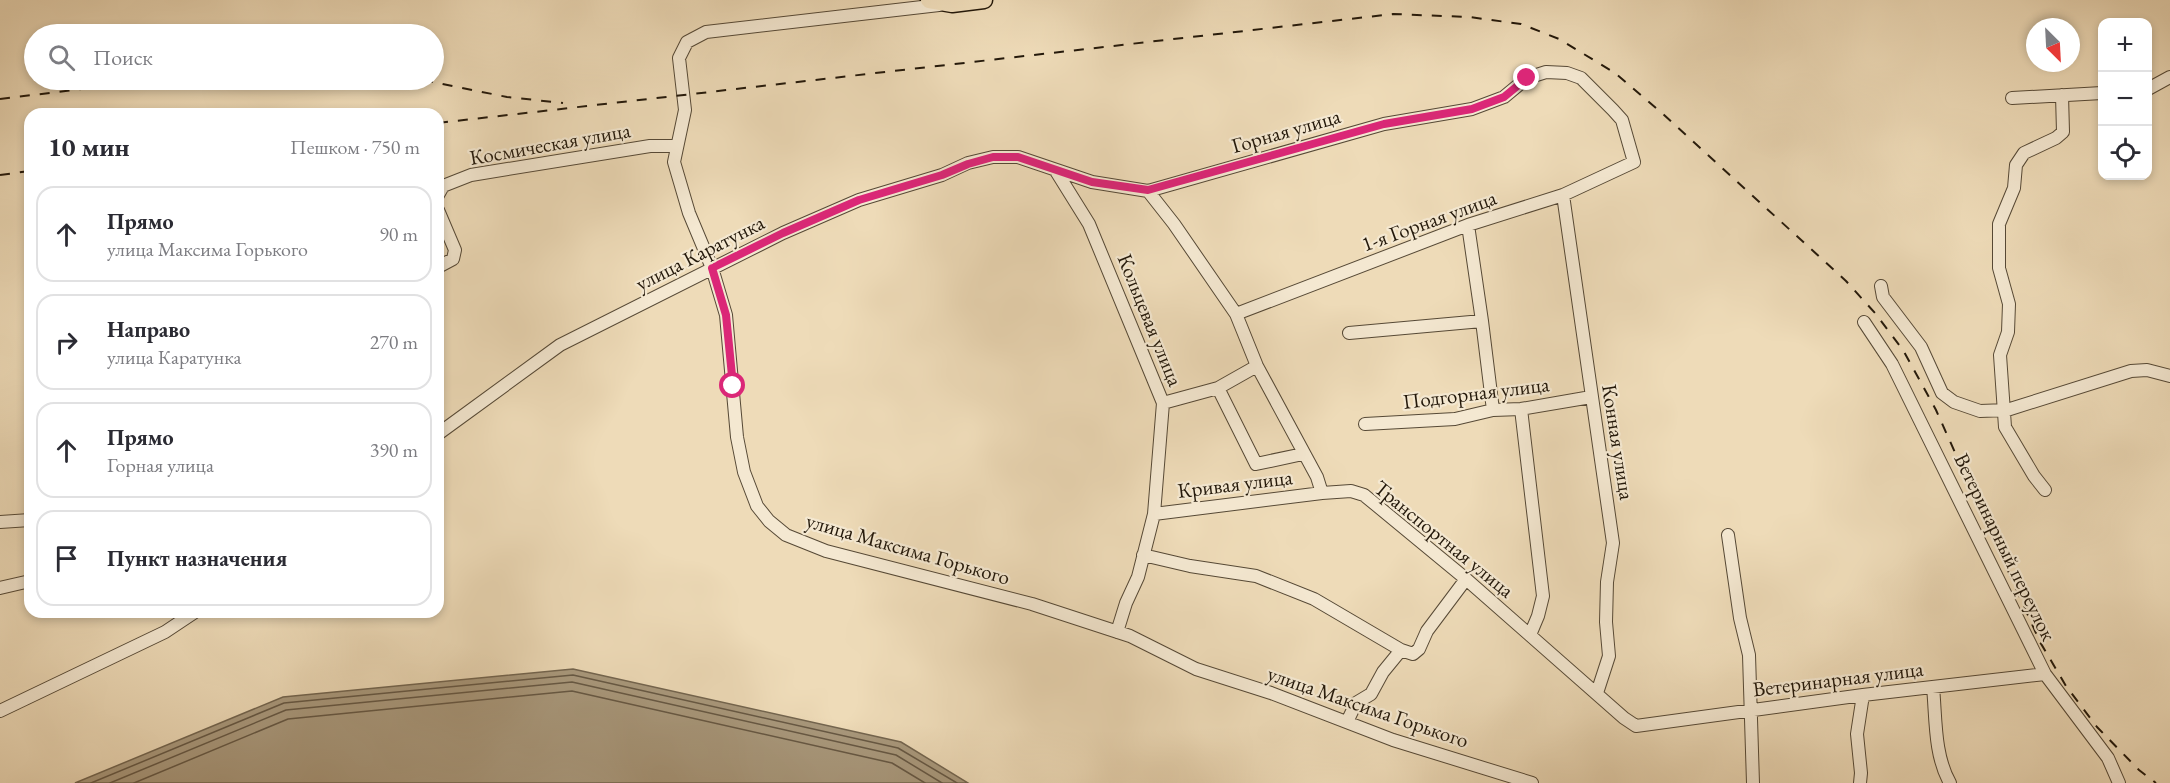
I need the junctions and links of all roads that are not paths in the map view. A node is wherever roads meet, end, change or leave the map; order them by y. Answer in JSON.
{"nodes":[{"id":1,"x":929,"y":0,"type":"edge"},
{"id":2,"x":984,"y":0,"type":"edge"},
{"id":3,"x":952,"y":4,"type":"junction"},
{"id":4,"x":1539,"y":73,"type":"joint"},
{"id":5,"x":2170,"y":77,"type":"edge"},
{"id":6,"x":2152,"y":87,"type":"edge"},
{"id":7,"x":2098,"y":93,"type":"edge"},
{"id":8,"x":2062,"y":95,"type":"junction"},
{"id":9,"x":2012,"y":98,"type":"dead end"},
{"id":10,"x":676,"y":146,"type":"junction"},
{"id":11,"x":1038,"y":163,"type":"joint"},
{"id":12,"x":1056,"y":171,"type":"junction"},
{"id":13,"x":444,"y":186,"type":"edge"},
{"id":14,"x":1148,"y":190,"type":"junction"},
{"id":15,"x":1563,"y":195,"type":"junction"},
{"id":16,"x":444,"y":224,"type":"edge"},
{"id":17,"x":1468,"y":225,"type":"junction"},
{"id":18,"x":444,"y":265,"type":"edge"},
{"id":19,"x":712,"y":268,"type":"junction"},
{"id":20,"x":1881,"y":286,"type":"dead end"},
{"id":21,"x":1236,"y":314,"type":"junction"},
{"id":22,"x":1482,"y":321,"type":"junction"},
{"id":23,"x":1864,"y":322,"type":"dead end"},
{"id":24,"x":1349,"y":333,"type":"dead end"},
{"id":25,"x":1257,"y":366,"type":"junction"},
{"id":26,"x":2170,"y":376,"type":"edge"},
{"id":27,"x":1218,"y":388,"type":"junction"},
{"id":28,"x":1591,"y":397,"type":"junction"},
{"id":29,"x":1163,"y":403,"type":"junction"},
{"id":30,"x":1521,"y":409,"type":"junction"},
{"id":31,"x":1493,"y":410,"type":"junction"},
{"id":32,"x":2003,"y":410,"type":"junction"},
{"id":33,"x":1365,"y":424,"type":"dead end"},
{"id":34,"x":444,"y":430,"type":"edge"},
{"id":35,"x":1303,"y":454,"type":"junction"},
{"id":36,"x":2045,"y":490,"type":"dead end"},
{"id":37,"x":1322,"y":493,"type":"junction"},
{"id":38,"x":1154,"y":514,"type":"junction"},
{"id":39,"x":24,"y":520,"type":"edge"},
{"id":40,"x":0,"y":522,"type":"edge"},
{"id":41,"x":1728,"y":535,"type":"dead end"},
{"id":42,"x":1143,"y":555,"type":"junction"},
{"id":43,"x":1466,"y":579,"type":"junction"},
{"id":44,"x":24,"y":582,"type":"edge"},
{"id":45,"x":0,"y":588,"type":"edge"},
{"id":46,"x":186,"y":618,"type":"edge"},
{"id":47,"x":1117,"y":632,"type":"junction"},
{"id":48,"x":1530,"y":635,"type":"junction"},
{"id":49,"x":1401,"y":650,"type":"junction"},
{"id":50,"x":2046,"y":674,"type":"junction"},
{"id":51,"x":1933,"y":687,"type":"junction"},
{"id":52,"x":1597,"y":693,"type":"junction"},
{"id":53,"x":1863,"y":695,"type":"junction"},
{"id":54,"x":1751,"y":710,"type":"junction"},
{"id":55,"x":0,"y":711,"type":"edge"},
{"id":56,"x":1347,"y":722,"type":"junction"},
{"id":57,"x":1636,"y":726,"type":"joint"},
{"id":58,"x":1532,"y":783,"type":"edge"},
{"id":59,"x":1753,"y":783,"type":"edge"},
{"id":60,"x":1860,"y":783,"type":"edge"},
{"id":61,"x":1950,"y":783,"type":"edge"},
{"id":62,"x":2119,"y":783,"type":"edge"}],
"edges":[{"from":1,"to":3,"type":"main road"},
{"from":2,"to":3,"type":"main road"},
{"from":3,"to":10,"type":"street","name":"улица Максима Горького"},
{"from":4,"to":14,"type":"street","name":"Горная улица"},
{"from":4,"to":15,"type":"street","name":"1-я Горная улица"},
{"from":5,"to":6,"type":"street"},
{"from":7,"to":8,"type":"street"},
{"from":8,"to":9,"type":"street"},
{"from":8,"to":32,"type":"street"},
{"from":10,"to":13,"type":"street","name":"Космическая улица"},
{"from":10,"to":19,"type":"street","name":"улица Максима Горького"},
{"from":11,"to":12,"type":"street","name":"Горная улица"},
{"from":11,"to":19,"type":"street","name":"улица Каратунка"},
{"from":12,"to":14,"type":"street","name":"Горная улица"},
{"from":12,"to":29,"type":"street","name":"Кольцевая улица"},
{"from":14,"to":21,"type":"street"},
{"from":15,"to":17,"type":"street","name":"1-я Горная улица"},
{"from":15,"to":28,"type":"street","name":"Конная улица"},
{"from":16,"to":18,"type":"street"},
{"from":17,"to":21,"type":"street","name":"1-я Горная улица"},
{"from":17,"to":22,"type":"street"},
{"from":19,"to":34,"type":"street","name":"улица Каратунка"},
{"from":19,"to":47,"type":"street","name":"улица Максима Горького"},
{"from":20,"to":32,"type":"street"},
{"from":21,"to":25,"type":"street"},
{"from":22,"to":24,"type":"street"},
{"from":22,"to":31,"type":"street"},
{"from":23,"to":50,"type":"street","name":"Ветеринарный переулок"},
{"from":25,"to":27,"type":"street"},
{"from":25,"to":35,"type":"street"},
{"from":26,"to":32,"type":"street"},
{"from":27,"to":29,"type":"street"},
{"from":27,"to":35,"type":"street"},
{"from":28,"to":30,"type":"street","name":"Подгорная улица"},
{"from":28,"to":52,"type":"street","name":"Конная улица"},
{"from":29,"to":38,"type":"street","name":"Кольцевая улица"},
{"from":30,"to":31,"type":"street","name":"Подгорная улица"},
{"from":30,"to":48,"type":"street"},
{"from":31,"to":33,"type":"street","name":"Подгорная улица"},
{"from":32,"to":36,"type":"street"},
{"from":35,"to":37,"type":"street"},
{"from":37,"to":38,"type":"street","name":"Кривая улица"},
{"from":37,"to":43,"type":"street","name":"Транспортная улица"},
{"from":38,"to":42,"type":"street","name":"Кольцевая улица"},
{"from":39,"to":40,"type":"street"},
{"from":41,"to":54,"type":"street"},
{"from":42,"to":47,"type":"street","name":"Кольцевая улица"},
{"from":42,"to":49,"type":"street"},
{"from":43,"to":48,"type":"street","name":"Транспортная улица"},
{"from":43,"to":49,"type":"street"},
{"from":44,"to":45,"type":"street"},
{"from":46,"to":55,"type":"street"},
{"from":47,"to":56,"type":"street","name":"улица Максима Горького"},
{"from":48,"to":52,"type":"street","name":"Транспортная улица"},
{"from":49,"to":56,"type":"street"},
{"from":50,"to":51,"type":"street","name":"Ветеринарная улица"},
{"from":50,"to":62,"type":"street","name":"Ветеринарный переулок"},
{"from":51,"to":53,"type":"street","name":"Ветеринарная улица"},
{"from":51,"to":61,"type":"street"},
{"from":52,"to":57,"type":"street","name":"Транспортная улица"},
{"from":53,"to":54,"type":"street","name":"Ветеринарная улица"},
{"from":53,"to":60,"type":"street"},
{"from":54,"to":57,"type":"street","name":"Ветеринарная улица"},
{"from":54,"to":59,"type":"street"},
{"from":56,"to":58,"type":"street","name":"улица Максима Горького"}]}
